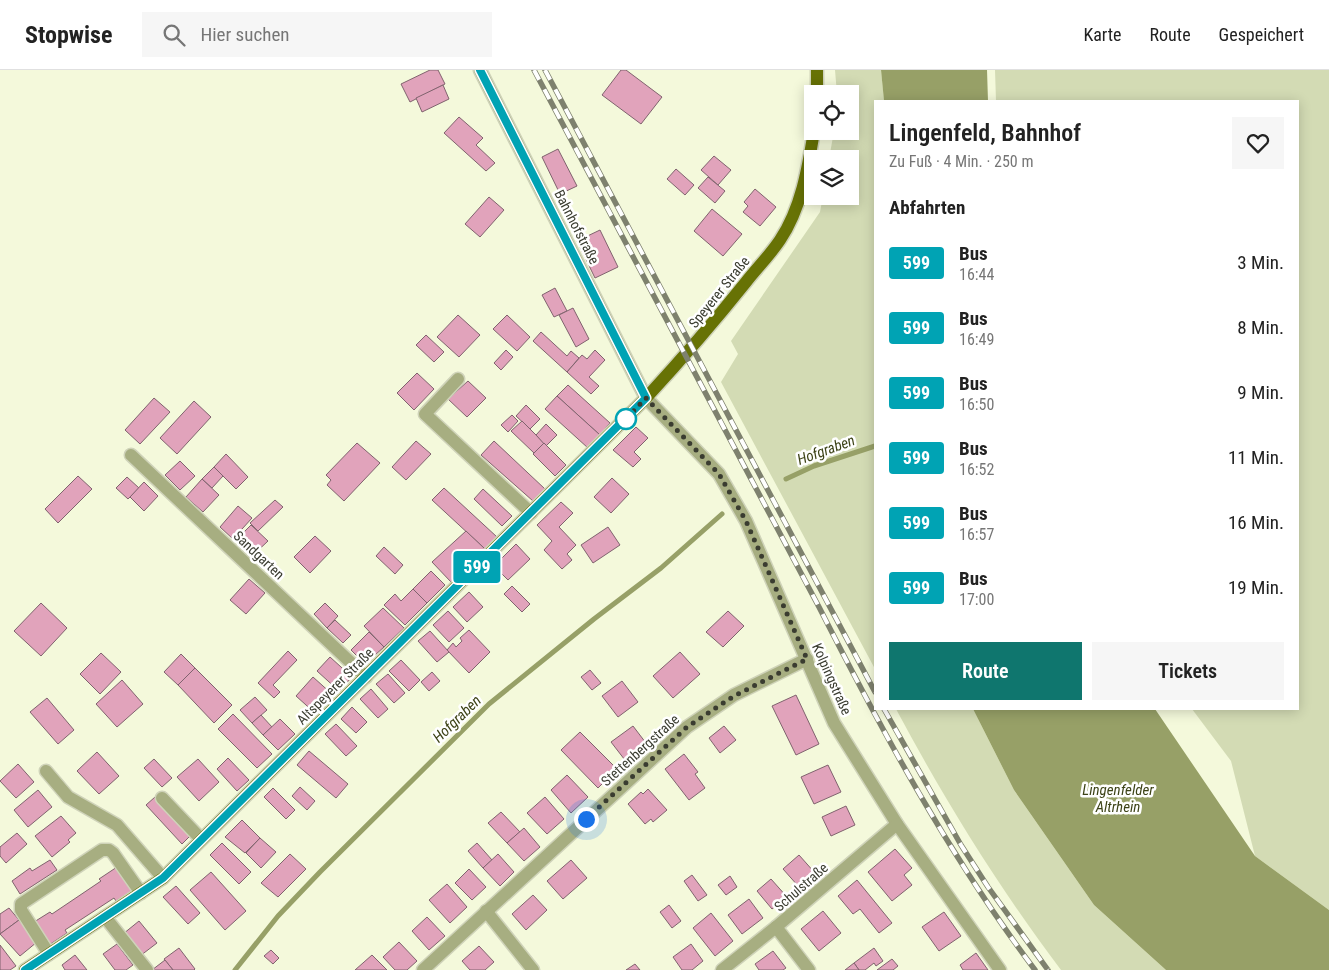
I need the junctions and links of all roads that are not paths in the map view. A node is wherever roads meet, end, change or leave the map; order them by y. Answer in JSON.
{"nodes":[{"id":1,"x":480,"y":70,"type":"edge"},
{"id":2,"x":818,"y":70,"type":"edge"},
{"id":3,"x":817,"y":85,"type":"edge"},
{"id":4,"x":813,"y":140,"type":"edge"},
{"id":5,"x":458,"y":379,"type":"dead end"},
{"id":6,"x":646,"y":398,"type":"junction"},
{"id":7,"x":131,"y":455,"type":"dead end"},
{"id":8,"x":531,"y":513,"type":"junction"},
{"id":9,"x":807,"y":659,"type":"junction"},
{"id":10,"x":366,"y":677,"type":"junction"},
{"id":11,"x":46,"y":771,"type":"dead end"},
{"id":12,"x":162,"y":798,"type":"dead end"},
{"id":13,"x":897,"y":824,"type":"junction"},
{"id":14,"x":201,"y":839,"type":"junction"},
{"id":15,"x":163,"y":878,"type":"junction"},
{"id":16,"x":141,"y":893,"type":"junction"},
{"id":17,"x":486,"y":911,"type":"junction"},
{"id":18,"x":105,"y":917,"type":"junction"},
{"id":19,"x":776,"y":927,"type":"junction"},
{"id":20,"x":49,"y":954,"type":"junction"},
{"id":21,"x":25,"y":970,"type":"edge"},
{"id":22,"x":147,"y":970,"type":"edge"},
{"id":23,"x":423,"y":970,"type":"edge"},
{"id":24,"x":533,"y":970,"type":"edge"},
{"id":25,"x":722,"y":970,"type":"edge"},
{"id":26,"x":809,"y":970,"type":"edge"},
{"id":27,"x":1000,"y":970,"type":"edge"}],
"edges":[{"from":1,"to":6,"type":"street","name":"Bahnhofstraße"},
{"from":2,"to":3,"type":"main road"},
{"from":4,"to":6,"type":"main road","name":"Speyerer Straße"},
{"from":5,"to":8,"type":"street"},
{"from":6,"to":8,"type":"main road","name":"Altspeyerer Straße"},
{"from":6,"to":9,"type":"street","name":"Kolpingstraße"},
{"from":7,"to":10,"type":"street","name":"Sandgarten"},
{"from":8,"to":10,"type":"main road","name":"Altspeyerer Straße"},
{"from":9,"to":13,"type":"street","name":"Kolpingstraße"},
{"from":9,"to":17,"type":"street","name":"Stettenbergstraße"},
{"from":10,"to":14,"type":"main road","name":"Altspeyerer Straße"},
{"from":11,"to":15,"type":"street"},
{"from":12,"to":14,"type":"street"},
{"from":13,"to":19,"type":"street","name":"Schulstraße"},
{"from":13,"to":27,"type":"street","name":"Kolpingstraße"},
{"from":14,"to":15,"type":"main road","name":"Altspeyerer Straße"},
{"from":15,"to":16,"type":"main road","name":"Altspeyerer Straße"},
{"from":16,"to":18,"type":"main road","name":"Altspeyerer Straße"},
{"from":16,"to":20,"type":"street"},
{"from":17,"to":23,"type":"street","name":"Stettenbergstraße"},
{"from":17,"to":24,"type":"street"},
{"from":18,"to":20,"type":"main road","name":"Altspeyerer Straße"},
{"from":18,"to":22,"type":"street"},
{"from":19,"to":25,"type":"street","name":"Schulstraße"},
{"from":19,"to":26,"type":"street"},
{"from":20,"to":21,"type":"main road","name":"Altspeyerer Straße"}]}
